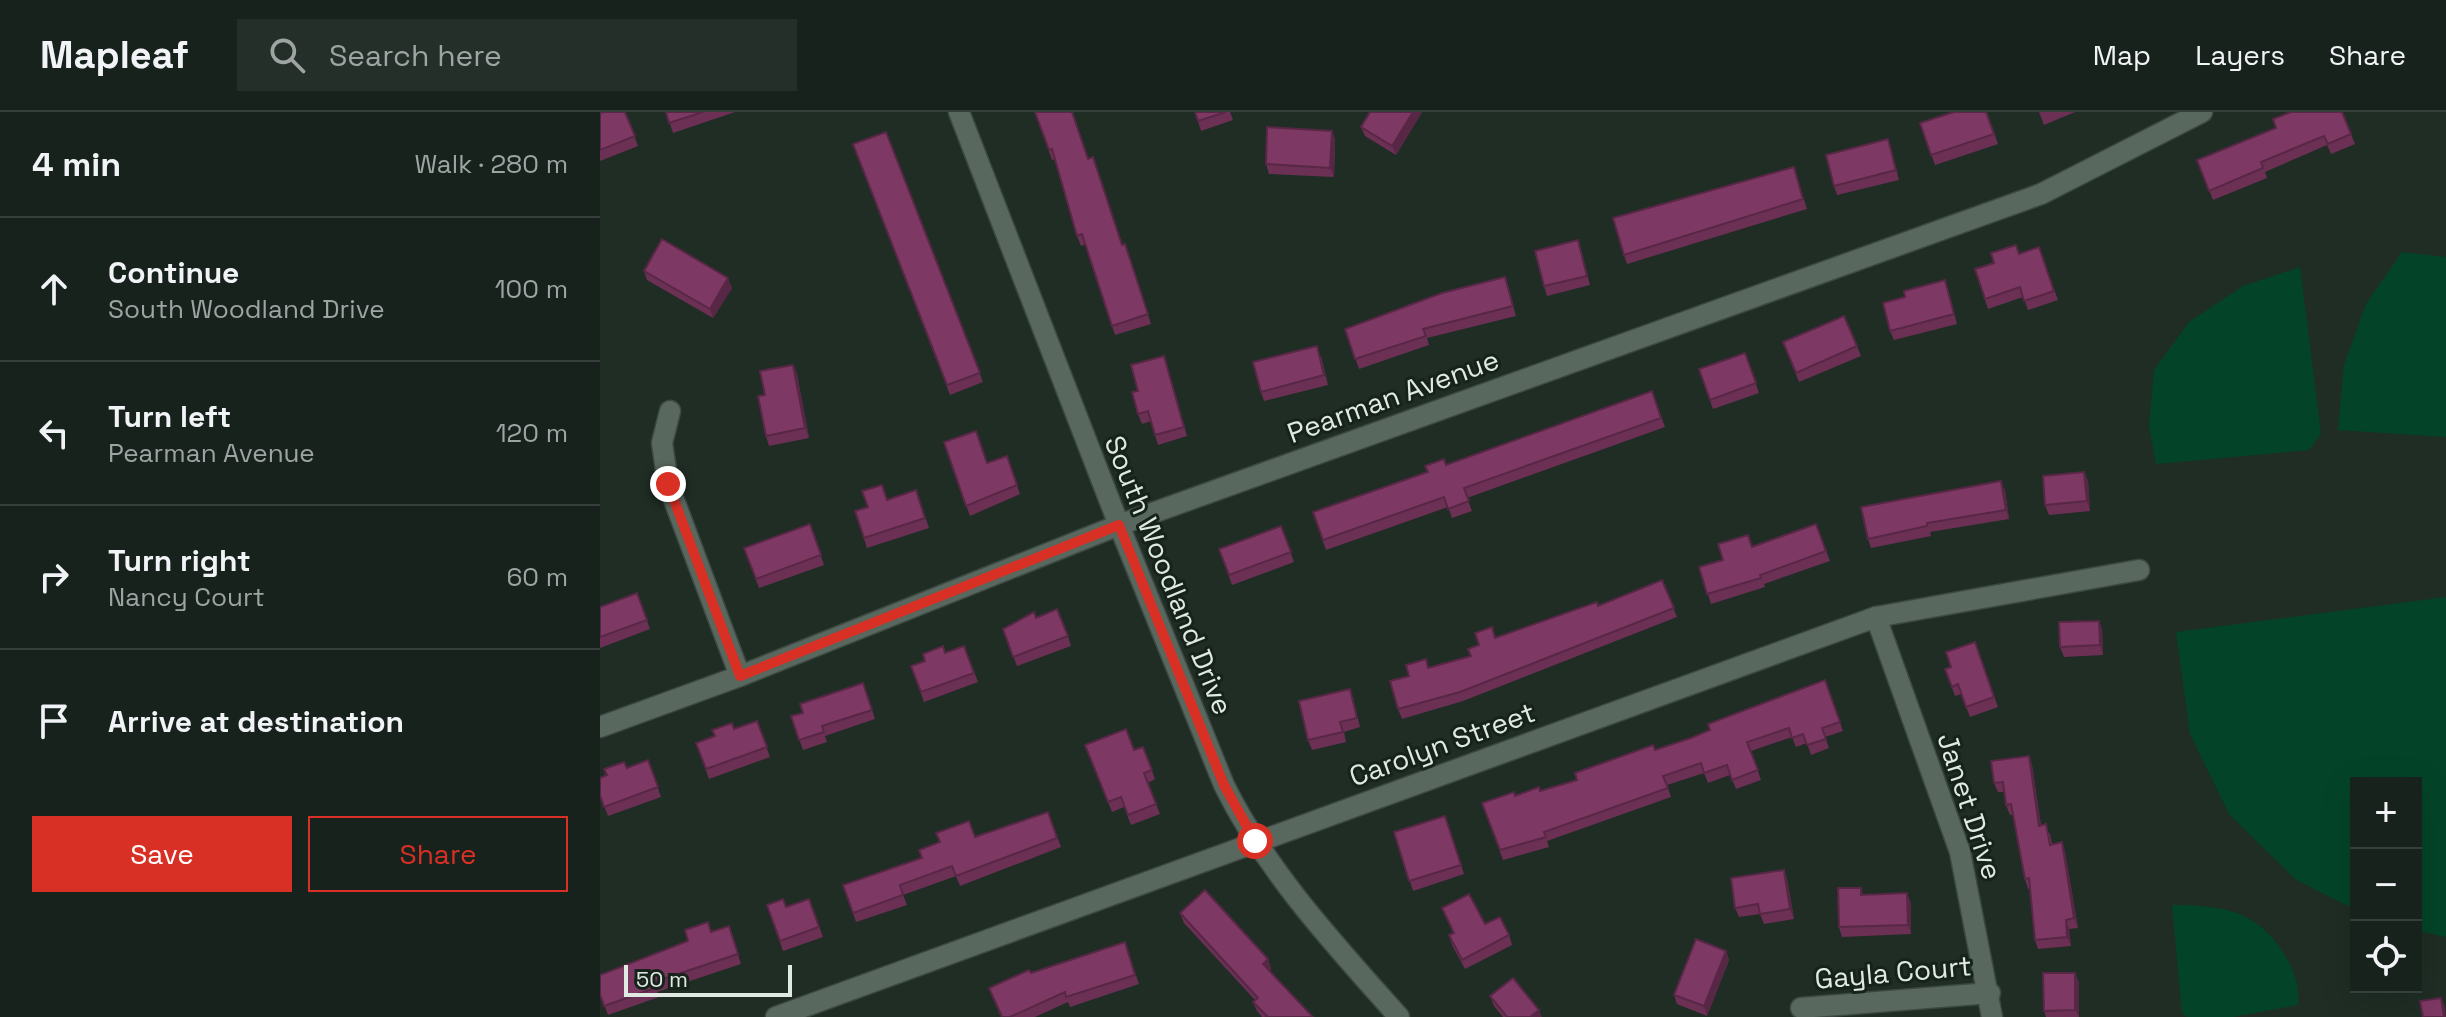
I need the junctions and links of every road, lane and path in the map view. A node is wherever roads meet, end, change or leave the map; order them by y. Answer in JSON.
{"nodes":[{"id":1,"x":959,"y":112,"type":"edge"},
{"id":2,"x":2202,"y":112,"type":"edge"},
{"id":3,"x":670,"y":411,"type":"dead end"},
{"id":4,"x":1119,"y":525,"type":"junction"},
{"id":5,"x":2139,"y":570,"type":"dead end"},
{"id":6,"x":1876,"y":617,"type":"junction"},
{"id":7,"x":740,"y":676,"type":"junction"},
{"id":8,"x":600,"y":727,"type":"edge"},
{"id":9,"x":1255,"y":841,"type":"junction"},
{"id":10,"x":1990,"y":993,"type":"junction"},
{"id":11,"x":1801,"y":1008,"type":"dead end"},
{"id":12,"x":776,"y":1017,"type":"edge"},
{"id":13,"x":1399,"y":1017,"type":"edge"},
{"id":14,"x":1992,"y":1017,"type":"edge"}],
"edges":[{"from":1,"to":4,"type":"street","name":"South Woodland Drive"},
{"from":2,"to":4,"type":"street","name":"Pearman Avenue"},
{"from":3,"to":7,"type":"street"},
{"from":4,"to":7,"type":"street","name":"Pearman Avenue"},
{"from":4,"to":9,"type":"street","name":"South Woodland Drive"},
{"from":5,"to":6,"type":"street","name":"Carolyn Street"},
{"from":6,"to":9,"type":"street","name":"Carolyn Street"},
{"from":6,"to":10,"type":"street","name":"Janet Drive"},
{"from":7,"to":8,"type":"street","name":"Pearman Avenue"},
{"from":9,"to":12,"type":"street","name":"Carolyn Street"},
{"from":9,"to":13,"type":"street","name":"South Woodland Drive"},
{"from":10,"to":11,"type":"street","name":"Gayla Court"},
{"from":10,"to":14,"type":"street","name":"Janet Drive"}]}
